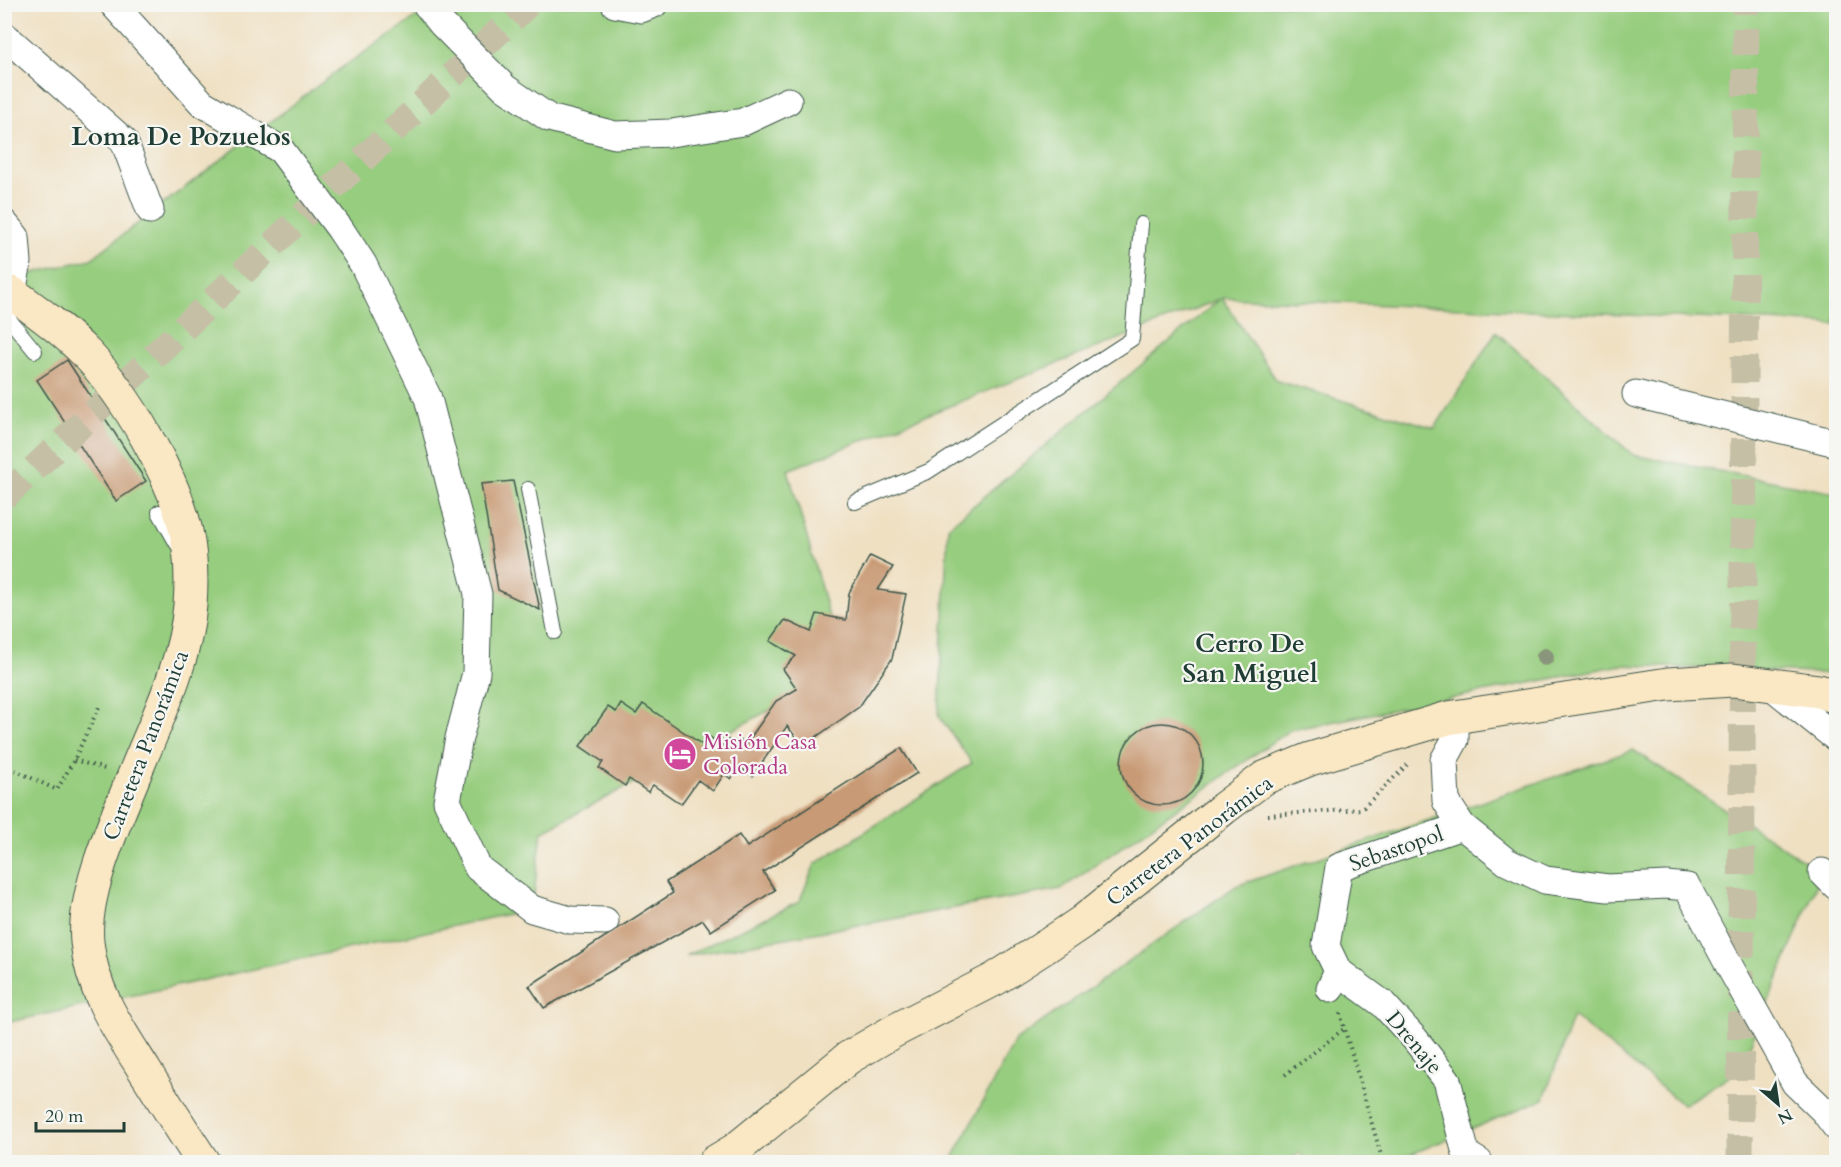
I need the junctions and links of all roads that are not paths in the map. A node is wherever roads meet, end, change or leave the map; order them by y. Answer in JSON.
{"nodes":[{"id":1,"x":113,"y":4,"type":"edge"},
{"id":2,"x":426,"y":4,"type":"edge"},
{"id":3,"x":615,"y":4,"type":"edge"},
{"id":4,"x":654,"y":4,"type":"edge"},
{"id":5,"x":4,"y":35,"type":"edge"},
{"id":6,"x":788,"y":101,"type":"dead end"},
{"id":7,"x":150,"y":210,"type":"dead end"},
{"id":8,"x":4,"y":223,"type":"edge"},
{"id":9,"x":1141,"y":224,"type":"dead end"},
{"id":10,"x":7,"y":299,"type":"edge"},
{"id":11,"x":35,"y":351,"type":"dead end"},
{"id":12,"x":1636,"y":394,"type":"dead end"},
{"id":13,"x":1836,"y":443,"type":"edge"},
{"id":14,"x":528,"y":489,"type":"dead end"},
{"id":15,"x":855,"y":502,"type":"dead end"},
{"id":16,"x":159,"y":512,"type":"dead end"},
{"id":17,"x":191,"y":566,"type":"junction"},
{"id":18,"x":555,"y":632,"type":"dead end"},
{"id":19,"x":1770,"y":685,"type":"junction"},
{"id":20,"x":1831,"y":693,"type":"edge"},
{"id":21,"x":1455,"y":717,"type":"junction"},
{"id":22,"x":1836,"y":738,"type":"edge"},
{"id":23,"x":1462,"y":826,"type":"junction"},
{"id":24,"x":605,"y":921,"type":"dead end"},
{"id":25,"x":1334,"y":980,"type":"joint"},
{"id":26,"x":1836,"y":1127,"type":"edge"},
{"id":27,"x":203,"y":1162,"type":"edge"},
{"id":28,"x":715,"y":1162,"type":"edge"},
{"id":29,"x":1479,"y":1162,"type":"edge"}],
"edges":[{"from":1,"to":24,"type":"street"},
{"from":2,"to":6,"type":"street"},
{"from":3,"to":4,"type":"street"},
{"from":5,"to":7,"type":"street"},
{"from":8,"to":10,"type":"street"},
{"from":9,"to":15,"type":"lane"},
{"from":10,"to":11,"type":"lane"},
{"from":10,"to":17,"type":"street","name":"Carretera Panorámica"},
{"from":12,"to":13,"type":"street"},
{"from":14,"to":18,"type":"lane"},
{"from":16,"to":17,"type":"lane"},
{"from":17,"to":27,"type":"street","name":"Carretera Panorámica"},
{"from":19,"to":20,"type":"street","name":"Carretera Panorámica"},
{"from":19,"to":21,"type":"street","name":"Carretera Panorámica"},
{"from":19,"to":22,"type":"street"},
{"from":21,"to":23,"type":"street","name":"Sebastopol"},
{"from":21,"to":28,"type":"street","name":"Carretera Panorámica"},
{"from":23,"to":25,"type":"street","name":"Sebastopol"},
{"from":23,"to":26,"type":"street"},
{"from":25,"to":29,"type":"street","name":"Drenaje"}]}
